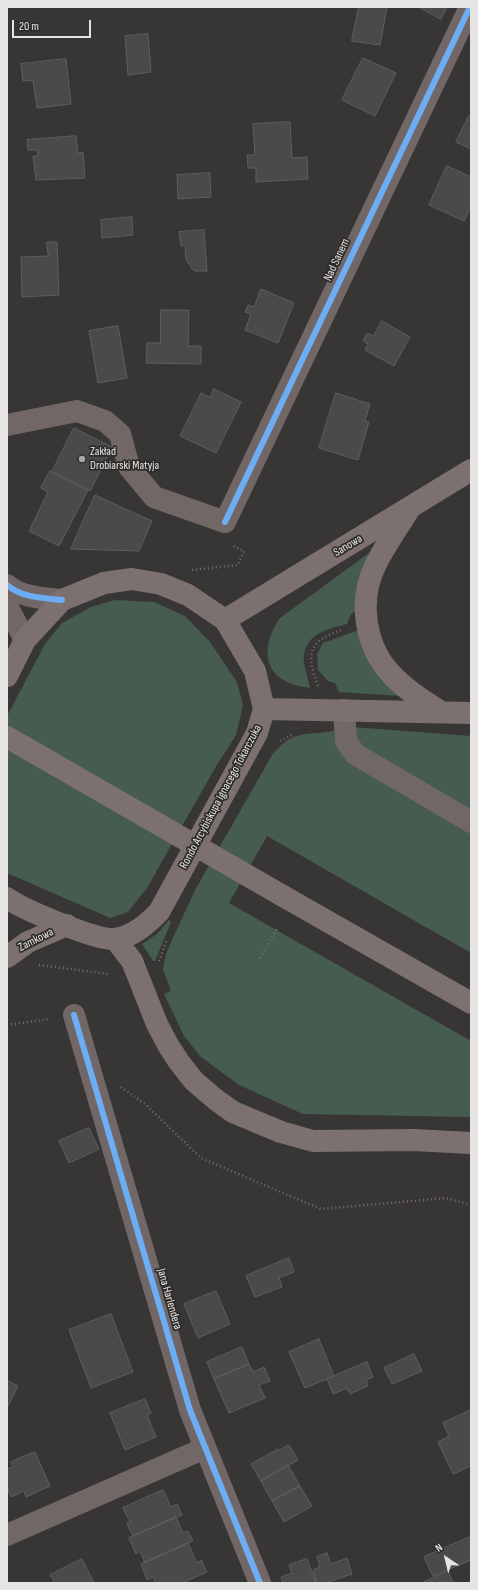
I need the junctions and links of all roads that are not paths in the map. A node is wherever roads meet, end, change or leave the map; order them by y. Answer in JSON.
{"nodes":[{"id":1,"x":470,"y":7,"type":"edge"},
{"id":2,"x":7,"y":425,"type":"edge"},
{"id":3,"x":471,"y":470,"type":"edge"},
{"id":4,"x":410,"y":508,"type":"junction"},
{"id":5,"x":7,"y":585,"type":"edge"},
{"id":6,"x":62,"y":600,"type":"junction"},
{"id":7,"x":7,"y":606,"type":"edge"},
{"id":8,"x":225,"y":620,"type":"junction"},
{"id":9,"x":25,"y":640,"type":"junction"},
{"id":10,"x":7,"y":676,"type":"edge"},
{"id":11,"x":264,"y":708,"type":"junction"},
{"id":12,"x":344,"y":710,"type":"junction"},
{"id":13,"x":441,"y":712,"type":"junction"},
{"id":14,"x":471,"y":713,"type":"edge"},
{"id":15,"x":7,"y":737,"type":"edge"},
{"id":16,"x":471,"y":822,"type":"edge"},
{"id":17,"x":7,"y":898,"type":"edge"},
{"id":18,"x":67,"y":925,"type":"junction"},
{"id":19,"x":115,"y":939,"type":"junction"},
{"id":20,"x":7,"y":957,"type":"edge"},
{"id":21,"x":471,"y":1003,"type":"edge"},
{"id":22,"x":74,"y":1015,"type":"road end"},
{"id":23,"x":471,"y":1142,"type":"edge"},
{"id":24,"x":205,"y":1448,"type":"junction"},
{"id":25,"x":7,"y":1535,"type":"edge"},
{"id":26,"x":260,"y":1583,"type":"edge"}],
"edges":[{"from":1,"to":2,"type":"street","name":"Nad Sanem"},
{"from":3,"to":4,"type":"main road","name":"Sanowa"},
{"from":4,"to":8,"type":"main road","name":"Sanowa"},
{"from":4,"to":13,"type":"main road"},
{"from":5,"to":6,"type":"street"},
{"from":6,"to":8,"type":"main road","name":"Rondo Arcybiskupa Ignacego Tokarczuka"},
{"from":6,"to":9,"type":"main road","name":"Rondo Arcybiskupa Ignacego Tokarczuka"},
{"from":7,"to":9,"type":"street"},
{"from":8,"to":11,"type":"main road","name":"Rondo Arcybiskupa Ignacego Tokarczuka"},
{"from":9,"to":10,"type":"main road","name":"Rondo Arcybiskupa Ignacego Tokarczuka"},
{"from":11,"to":12,"type":"main road"},
{"from":11,"to":19,"type":"main road","name":"Rondo Arcybiskupa Ignacego Tokarczuka"},
{"from":12,"to":13,"type":"main road"},
{"from":12,"to":16,"type":"street"},
{"from":13,"to":14,"type":"main road"},
{"from":15,"to":21,"type":"main road","bridge":true},
{"from":17,"to":18,"type":"main road"},
{"from":18,"to":19,"type":"main road"},
{"from":18,"to":20,"type":"main road","name":"Zamkowa"},
{"from":19,"to":23,"type":"main road"},
{"from":22,"to":24,"type":"street","name":"Jana Harlendera"},
{"from":24,"to":25,"type":"street"},
{"from":24,"to":26,"type":"street","name":"Jana Harlendera"}]}
